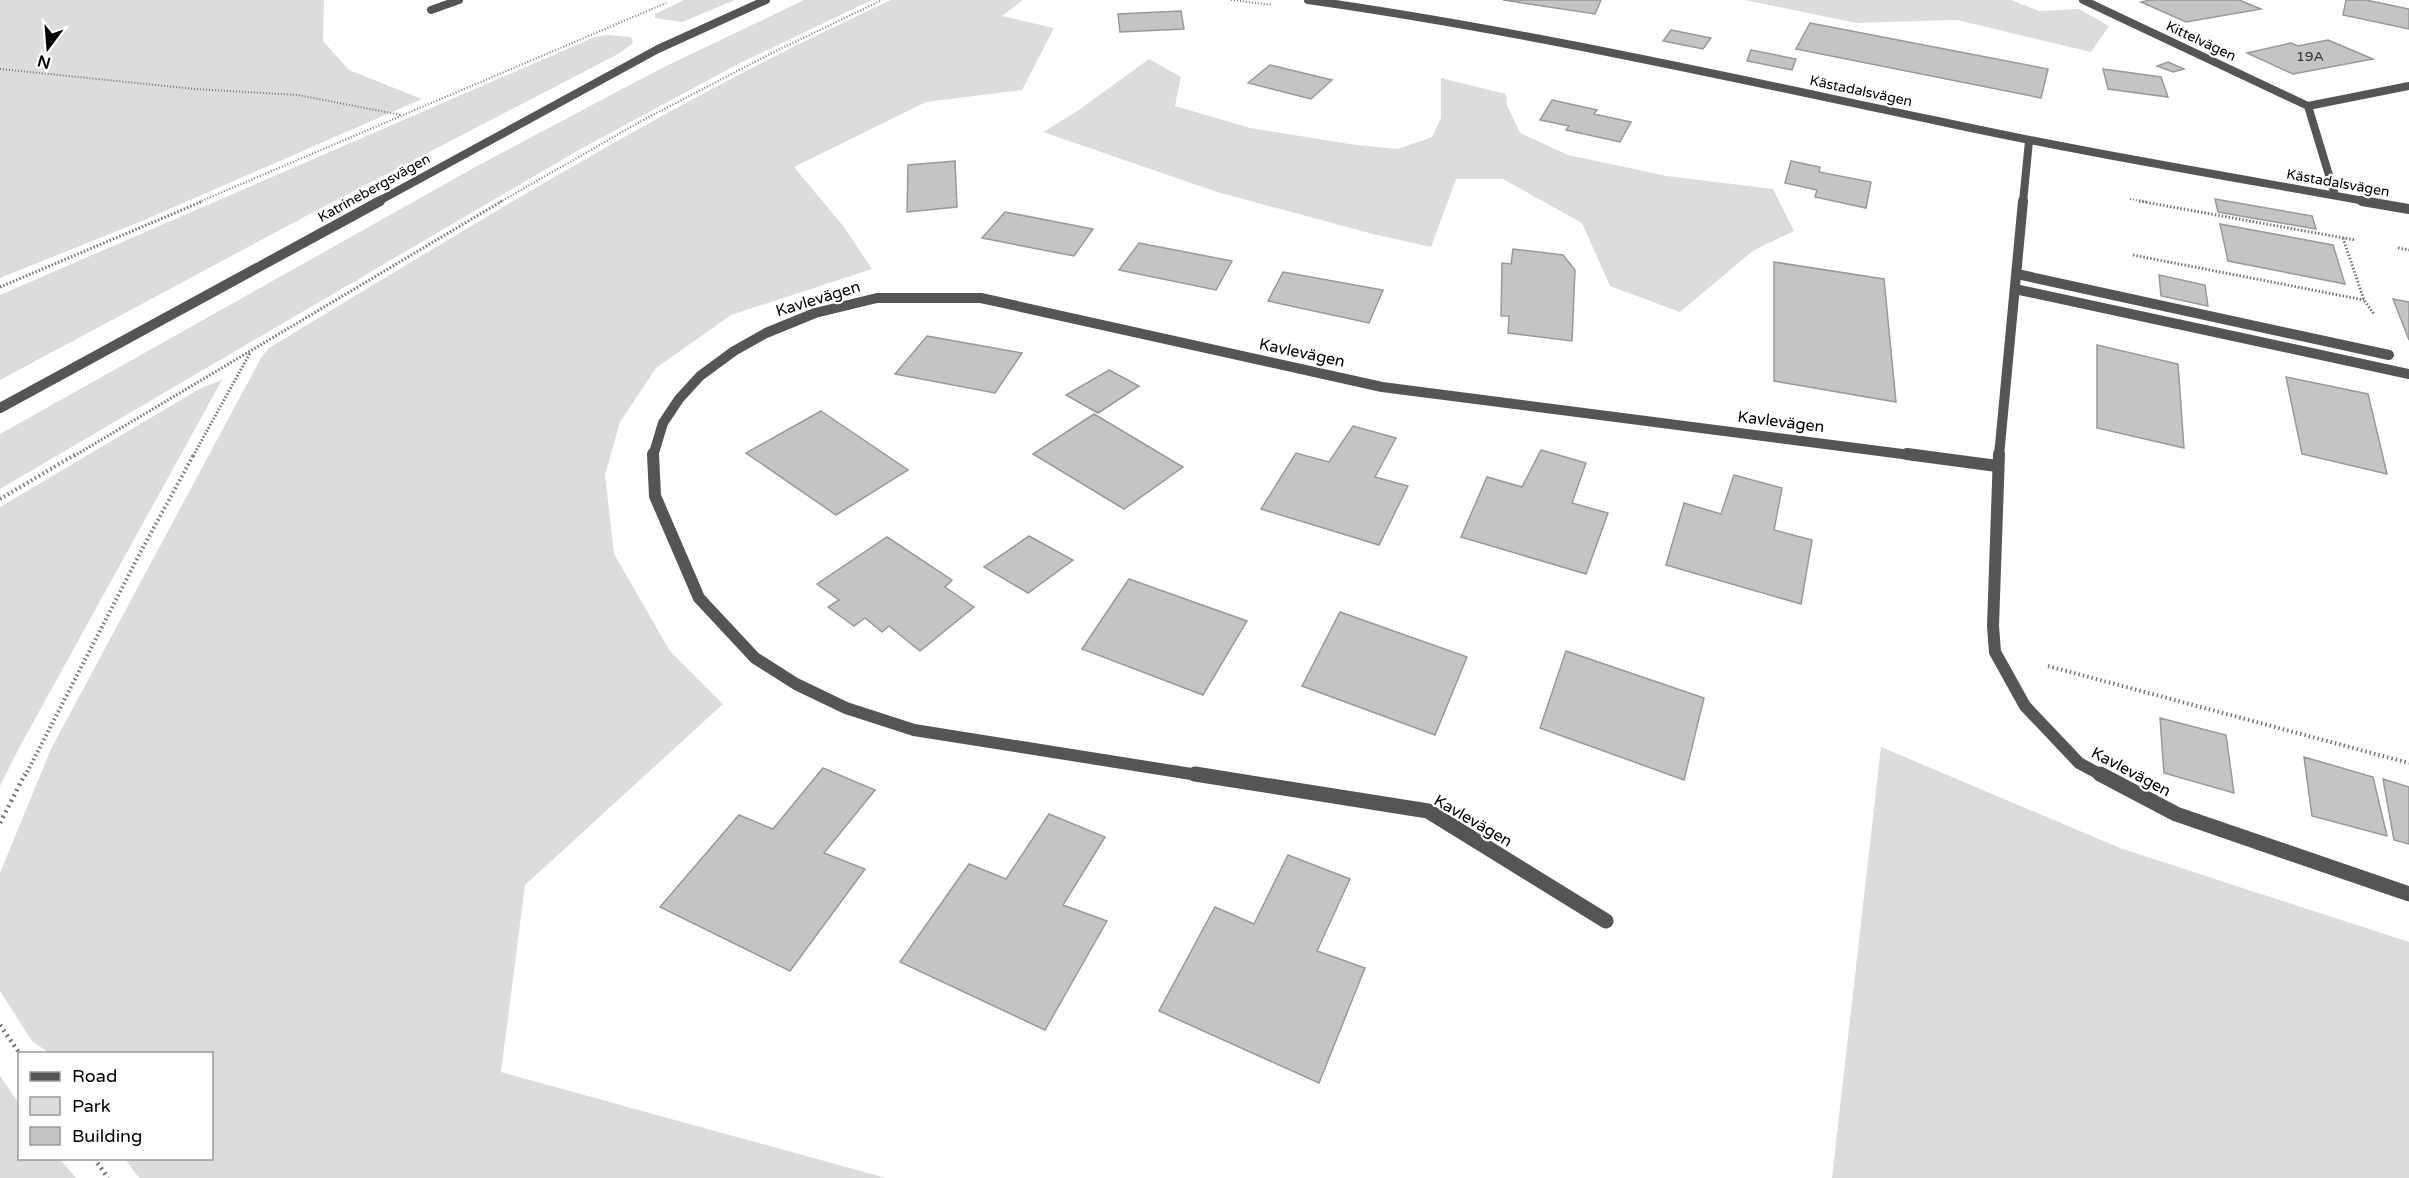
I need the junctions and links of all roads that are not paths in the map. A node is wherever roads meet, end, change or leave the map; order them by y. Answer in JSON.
{"nodes":[{"id":1,"x":459,"y":0,"type":"edge"},
{"id":2,"x":766,"y":0,"type":"edge"},
{"id":3,"x":1308,"y":0,"type":"edge"},
{"id":4,"x":2083,"y":0,"type":"edge"},
{"id":5,"x":431,"y":10,"type":"dead end"},
{"id":6,"x":2409,"y":86,"type":"edge"},
{"id":7,"x":2308,"y":106,"type":"junction"},
{"id":8,"x":2029,"y":141,"type":"junction"},
{"id":9,"x":2335,"y":195,"type":"junction"},
{"id":10,"x":2409,"y":209,"type":"edge"},
{"id":11,"x":2017,"y":274,"type":"junction"},
{"id":12,"x":2015,"y":289,"type":"junction"},
{"id":13,"x":2389,"y":355,"type":"road end"},
{"id":14,"x":2409,"y":374,"type":"edge"},
{"id":15,"x":0,"y":408,"type":"edge"},
{"id":16,"x":1997,"y":466,"type":"junction"},
{"id":17,"x":2409,"y":894,"type":"edge"},
{"id":18,"x":1606,"y":921,"type":"dead end"}],
"edges":[{"from":1,"to":5,"type":"street"},
{"from":2,"to":15,"type":"street","name":"Katrinebergsvägen"},
{"from":3,"to":8,"type":"street","name":"Kästadalsvägen"},
{"from":4,"to":7,"type":"street","name":"Kittelvägen"},
{"from":6,"to":7,"type":"street"},
{"from":7,"to":9,"type":"street"},
{"from":8,"to":9,"type":"street","name":"Kästadalsvägen"},
{"from":8,"to":11,"type":"street","name":"Kavlevägen"},
{"from":9,"to":10,"type":"street","name":"Kästadalsvägen"},
{"from":11,"to":12,"type":"street","name":"Kavlevägen"},
{"from":11,"to":13,"type":"street"},
{"from":12,"to":14,"type":"street"},
{"from":12,"to":16,"type":"street","name":"Kavlevägen"},
{"from":16,"to":17,"type":"street","name":"Kavlevägen"},
{"from":16,"to":18,"type":"street","name":"Kavlevägen"}]}
